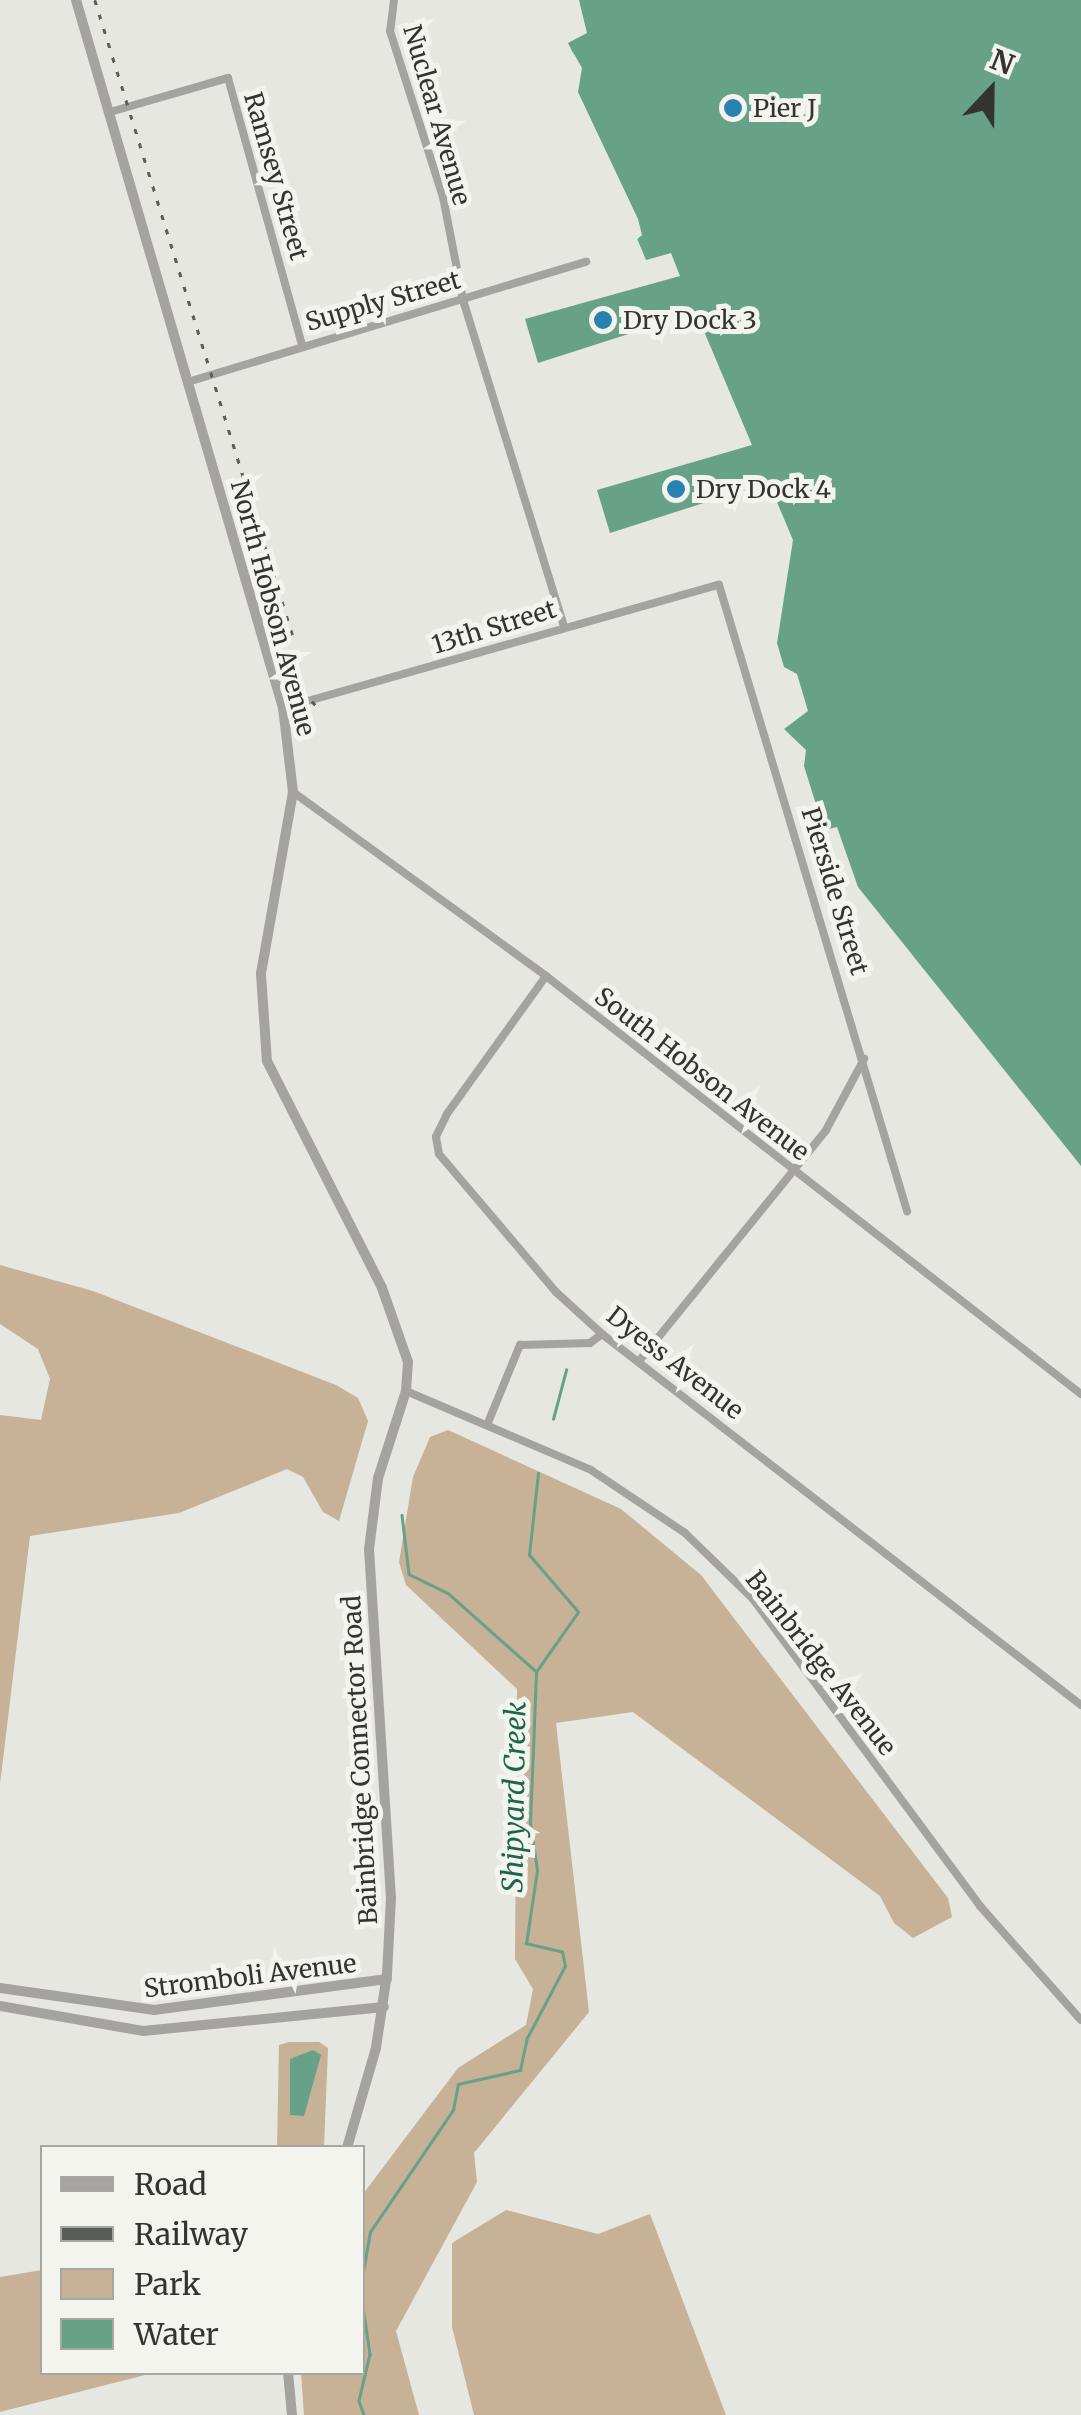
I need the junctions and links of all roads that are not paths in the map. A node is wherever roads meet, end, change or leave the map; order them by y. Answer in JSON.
{"nodes":[{"id":1,"x":76,"y":0,"type":"edge"},
{"id":2,"x":394,"y":0,"type":"edge"},
{"id":3,"x":110,"y":112,"type":"junction"},
{"id":4,"x":586,"y":262,"type":"dead end"},
{"id":5,"x":463,"y":300,"type":"junction"},
{"id":6,"x":302,"y":344,"type":"junction"},
{"id":7,"x":191,"y":380,"type":"junction"},
{"id":8,"x":719,"y":585,"type":"joint"},
{"id":9,"x":564,"y":626,"type":"junction"},
{"id":10,"x":283,"y":708,"type":"junction"},
{"id":11,"x":293,"y":792,"type":"junction"},
{"id":12,"x":546,"y":976,"type":"junction"},
{"id":13,"x":864,"y":1059,"type":"junction"},
{"id":14,"x":792,"y":1170,"type":"junction"},
{"id":15,"x":907,"y":1211,"type":"dead end"},
{"id":16,"x":602,"y":1334,"type":"junction"},
{"id":17,"x":640,"y":1360,"type":"junction"},
{"id":18,"x":406,"y":1392,"type":"junction"},
{"id":19,"x":1081,"y":1394,"type":"edge"},
{"id":20,"x":487,"y":1425,"type":"junction"},
{"id":21,"x":1081,"y":1705,"type":"edge"},
{"id":22,"x":386,"y":1979,"type":"junction"},
{"id":23,"x":0,"y":1988,"type":"edge"},
{"id":24,"x":0,"y":2006,"type":"edge"},
{"id":25,"x":384,"y":2007,"type":"junction"},
{"id":26,"x":1081,"y":2020,"type":"edge"},
{"id":27,"x":348,"y":2145,"type":"edge"},
{"id":28,"x":288,"y":2375,"type":"edge"},
{"id":29,"x":292,"y":2415,"type":"edge"}],
"edges":[{"from":1,"to":3,"type":"street","name":"North Hobson Avenue"},
{"from":2,"to":5,"type":"street","name":"Nuclear Avenue"},
{"from":3,"to":6,"type":"street","name":"Ramsey Street"},
{"from":3,"to":7,"type":"street","name":"North Hobson Avenue"},
{"from":4,"to":5,"type":"street","name":"Supply Street"},
{"from":5,"to":6,"type":"street","name":"Supply Street"},
{"from":5,"to":9,"type":"street"},
{"from":6,"to":7,"type":"street","name":"Supply Street"},
{"from":7,"to":10,"type":"street","name":"North Hobson Avenue"},
{"from":8,"to":9,"type":"street","name":"13th Street"},
{"from":8,"to":13,"type":"street","name":"Pierside Street"},
{"from":9,"to":10,"type":"street","name":"13th Street"},
{"from":10,"to":11,"type":"street","name":"North Hobson Avenue"},
{"from":11,"to":12,"type":"street","name":"South Hobson Avenue"},
{"from":11,"to":18,"type":"street","name":"North Hobson Avenue"},
{"from":12,"to":14,"type":"street","name":"South Hobson Avenue"},
{"from":12,"to":16,"type":"street","name":"Dyess Avenue"},
{"from":13,"to":14,"type":"street"},
{"from":13,"to":15,"type":"street","name":"Pierside Street"},
{"from":14,"to":17,"type":"street"},
{"from":14,"to":19,"type":"street","name":"South Hobson Avenue"},
{"from":16,"to":17,"type":"street","name":"Dyess Avenue"},
{"from":16,"to":20,"type":"street"},
{"from":17,"to":21,"type":"street","name":"Dyess Avenue"},
{"from":18,"to":20,"type":"street","name":"Bainbridge Avenue"},
{"from":18,"to":22,"type":"street","name":"Bainbridge Connector Road"},
{"from":20,"to":26,"type":"street","name":"Bainbridge Avenue"},
{"from":22,"to":23,"type":"street","name":"Stromboli Avenue"},
{"from":22,"to":25,"type":"street","name":"Bainbridge Connector Road"},
{"from":24,"to":25,"type":"street","name":"Stromboli Avenue"},
{"from":25,"to":27,"type":"street","name":"Bainbridge Connector Road"},
{"from":28,"to":29,"type":"street"}]}
